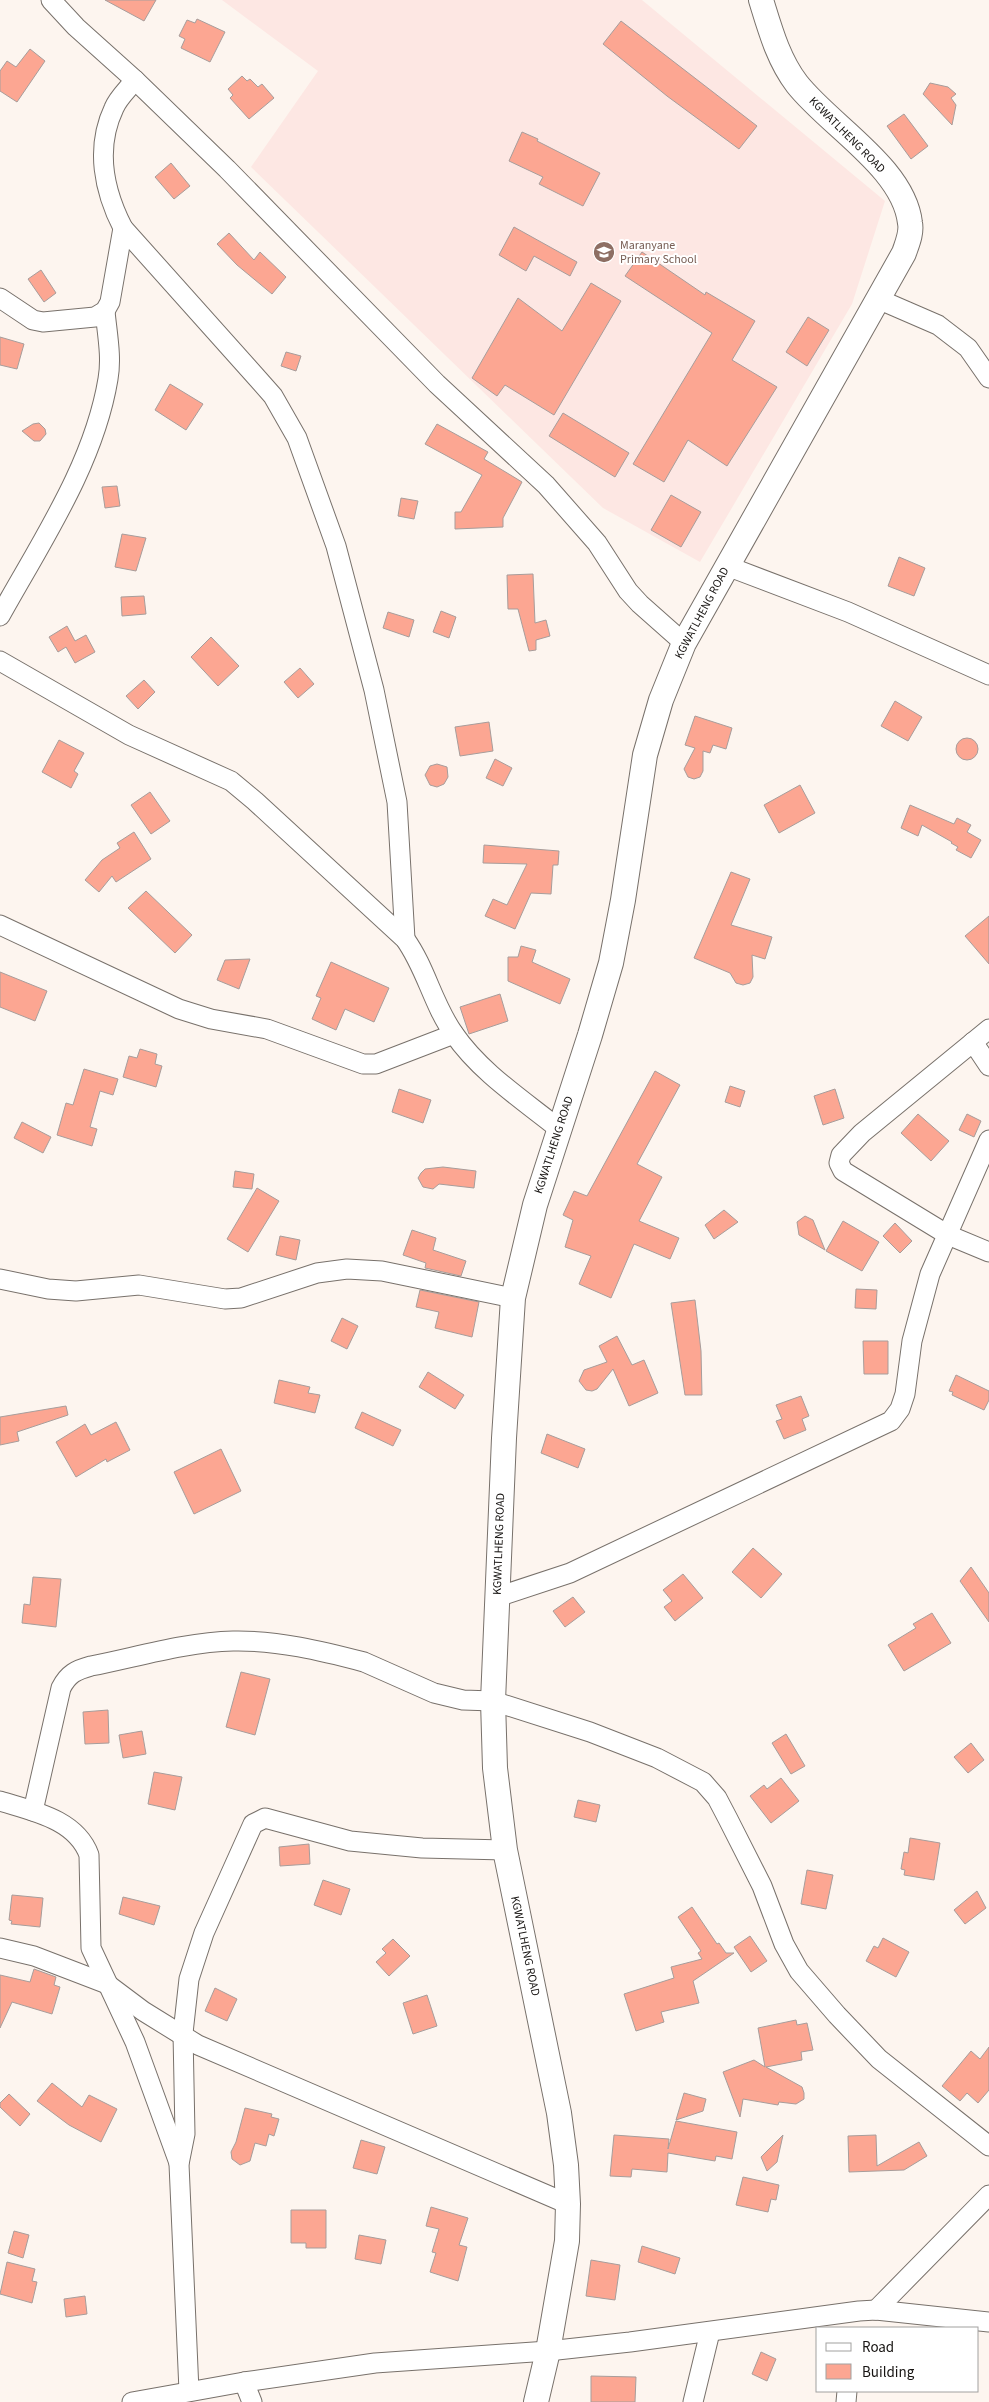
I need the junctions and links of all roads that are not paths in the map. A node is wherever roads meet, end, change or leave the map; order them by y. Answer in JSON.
{"nodes":[{"id":1,"x":51,"y":0,"type":"edge"},
{"id":2,"x":761,"y":0,"type":"edge"},
{"id":3,"x":135,"y":80,"type":"junction"},
{"id":4,"x":123,"y":228,"type":"junction"},
{"id":5,"x":0,"y":298,"type":"edge"},
{"id":6,"x":878,"y":299,"type":"junction"},
{"id":7,"x":105,"y":311,"type":"junction"},
{"id":8,"x":989,"y":378,"type":"edge"},
{"id":9,"x":727,"y":566,"type":"junction"},
{"id":10,"x":0,"y":616,"type":"edge"},
{"id":11,"x":684,"y":643,"type":"junction"},
{"id":12,"x":0,"y":661,"type":"edge"},
{"id":13,"x":989,"y":675,"type":"edge"},
{"id":14,"x":0,"y":925,"type":"edge"},
{"id":15,"x":405,"y":939,"type":"junction"},
{"id":16,"x":989,"y":1029,"type":"edge"},
{"id":17,"x":454,"y":1034,"type":"junction"},
{"id":18,"x":973,"y":1042,"type":"junction"},
{"id":19,"x":989,"y":1066,"type":"edge"},
{"id":20,"x":559,"y":1128,"type":"junction"},
{"id":21,"x":989,"y":1140,"type":"edge"},
{"id":22,"x":948,"y":1235,"type":"junction"},
{"id":23,"x":989,"y":1252,"type":"edge"},
{"id":24,"x":0,"y":1279,"type":"edge"},
{"id":25,"x":513,"y":1298,"type":"junction"},
{"id":26,"x":497,"y":1597,"type":"junction"},
{"id":27,"x":493,"y":1701,"type":"junction"},
{"id":28,"x":0,"y":1801,"type":"edge"},
{"id":29,"x":33,"y":1811,"type":"junction"},
{"id":30,"x":505,"y":1850,"type":"junction"},
{"id":31,"x":0,"y":1948,"type":"edge"},
{"id":32,"x":107,"y":1984,"type":"junction"},
{"id":33,"x":182,"y":2034,"type":"junction"},
{"id":34,"x":989,"y":2146,"type":"edge"},
{"id":35,"x":179,"y":2164,"type":"junction"},
{"id":36,"x":989,"y":2195,"type":"edge"},
{"id":37,"x":568,"y":2204,"type":"junction"},
{"id":38,"x":864,"y":2317,"type":"edge"},
{"id":39,"x":989,"y":2322,"type":"edge"},
{"id":40,"x":710,"y":2332,"type":"junction"},
{"id":41,"x":548,"y":2351,"type":"junction"},
{"id":42,"x":244,"y":2382,"type":"junction"},
{"id":43,"x":189,"y":2391,"type":"junction"},
{"id":44,"x":132,"y":2402,"type":"edge"},
{"id":45,"x":252,"y":2402,"type":"edge"},
{"id":46,"x":536,"y":2402,"type":"edge"},
{"id":47,"x":693,"y":2402,"type":"edge"}],
"edges":[{"from":1,"to":3,"type":"street"},
{"from":2,"to":6,"type":"street","name":"KGWATLHENG ROAD"},
{"from":3,"to":4,"type":"street"},
{"from":3,"to":11,"type":"street"},
{"from":4,"to":7,"type":"street"},
{"from":4,"to":15,"type":"street"},
{"from":5,"to":7,"type":"street"},
{"from":6,"to":8,"type":"street"},
{"from":6,"to":9,"type":"street","name":"KGWATLHENG ROAD"},
{"from":7,"to":10,"type":"street"},
{"from":9,"to":11,"type":"street","name":"KGWATLHENG ROAD"},
{"from":9,"to":13,"type":"street"},
{"from":11,"to":20,"type":"street","name":"KGWATLHENG ROAD"},
{"from":12,"to":15,"type":"street"},
{"from":14,"to":17,"type":"street"},
{"from":15,"to":17,"type":"street"},
{"from":16,"to":18,"type":"street"},
{"from":17,"to":20,"type":"street"},
{"from":18,"to":19,"type":"street"},
{"from":18,"to":22,"type":"street"},
{"from":20,"to":25,"type":"street","name":"KGWATLHENG ROAD"},
{"from":21,"to":22,"type":"street"},
{"from":22,"to":23,"type":"street"},
{"from":22,"to":26,"type":"street"},
{"from":24,"to":25,"type":"street"},
{"from":25,"to":26,"type":"street","name":"KGWATLHENG ROAD"},
{"from":26,"to":27,"type":"street","name":"KGWATLHENG ROAD"},
{"from":27,"to":29,"type":"street"},
{"from":27,"to":30,"type":"street","name":"KGWATLHENG ROAD"},
{"from":27,"to":34,"type":"street"},
{"from":28,"to":29,"type":"street"},
{"from":29,"to":32,"type":"street"},
{"from":30,"to":33,"type":"street"},
{"from":30,"to":37,"type":"street","name":"KGWATLHENG ROAD"},
{"from":31,"to":32,"type":"street"},
{"from":32,"to":33,"type":"street"},
{"from":32,"to":35,"type":"street"},
{"from":33,"to":35,"type":"street"},
{"from":33,"to":37,"type":"street"},
{"from":35,"to":43,"type":"street"},
{"from":36,"to":38,"type":"street"},
{"from":37,"to":41,"type":"street","name":"KGWATLHENG ROAD"},
{"from":38,"to":39,"type":"street"},
{"from":38,"to":40,"type":"street"},
{"from":40,"to":41,"type":"street"},
{"from":40,"to":47,"type":"street"},
{"from":41,"to":42,"type":"street"},
{"from":41,"to":46,"type":"street","name":"KGWATLHENG ROAD"},
{"from":42,"to":43,"type":"street"},
{"from":42,"to":45,"type":"street"},
{"from":43,"to":44,"type":"street"}]}
